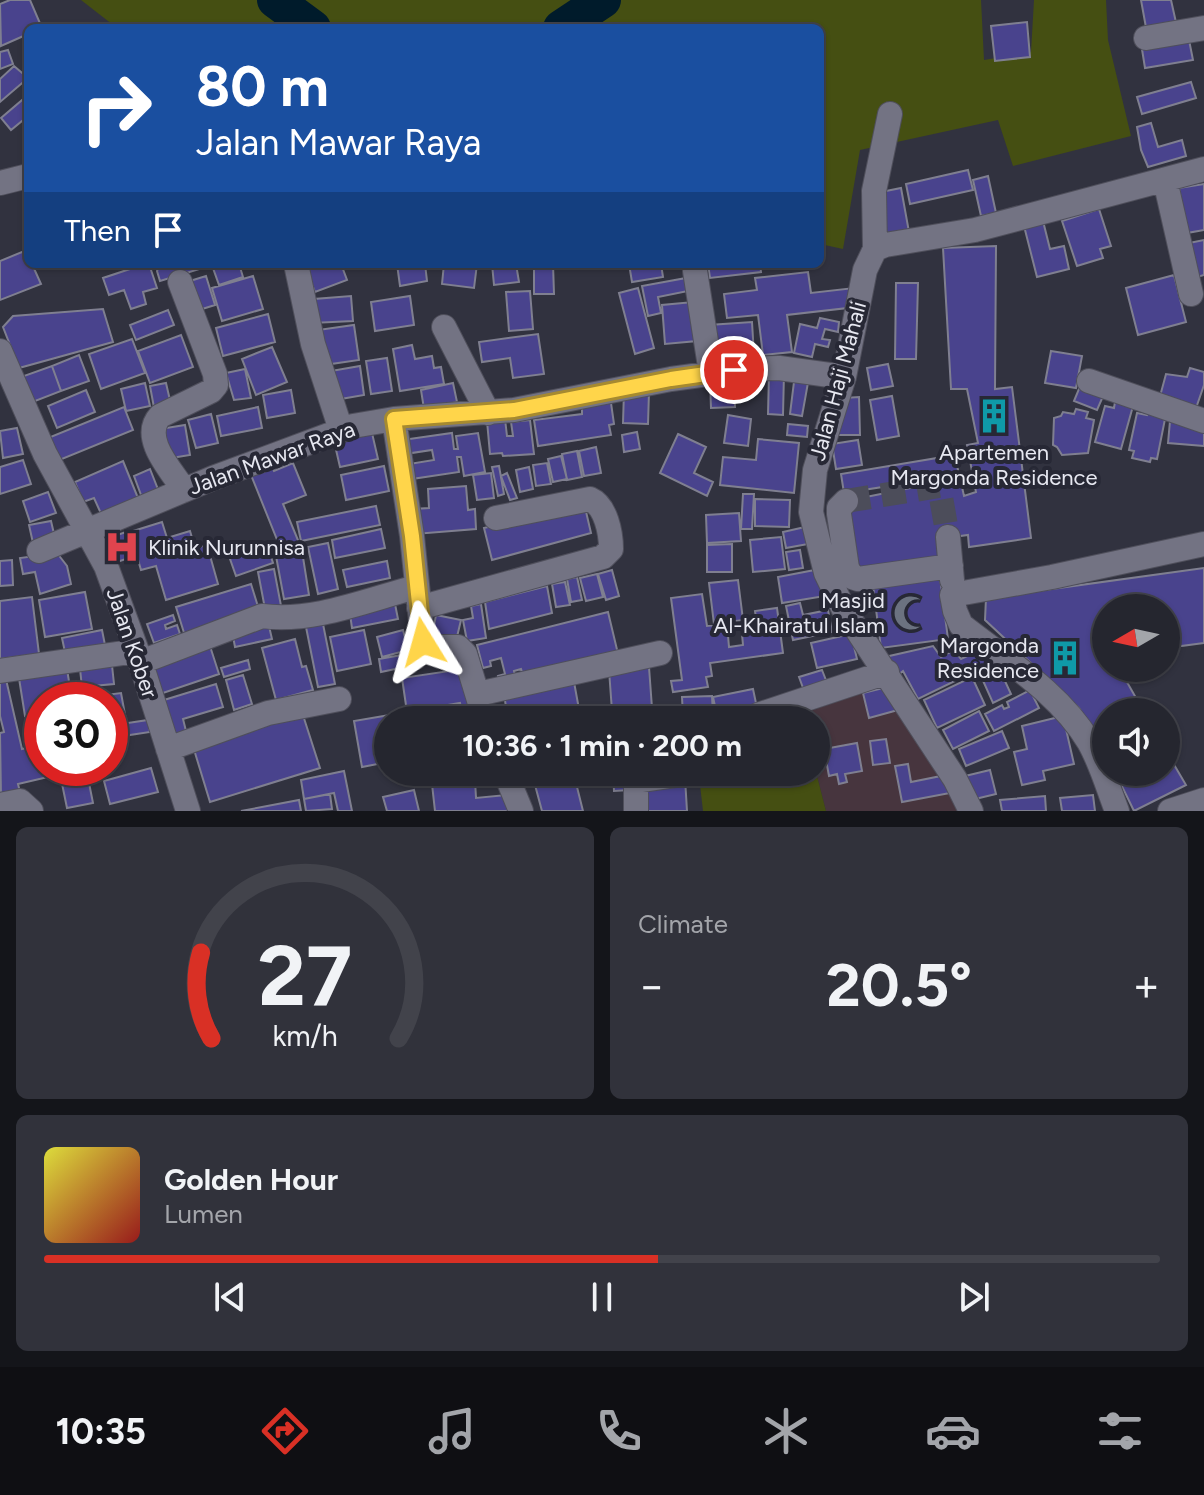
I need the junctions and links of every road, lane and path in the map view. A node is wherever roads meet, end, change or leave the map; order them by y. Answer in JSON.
{"nodes":[{"id":1,"x":1204,"y":28,"type":"edge"},
{"id":2,"x":1146,"y":38,"type":"dead end"},
{"id":3,"x":890,"y":114,"type":"dead end"},
{"id":4,"x":1204,"y":169,"type":"edge"},
{"id":5,"x":24,"y":177,"type":"edge"},
{"id":6,"x":1165,"y":180,"type":"junction"},
{"id":7,"x":0,"y":183,"type":"edge"},
{"id":8,"x":875,"y":249,"type":"junction"},
{"id":9,"x":297,"y":268,"type":"edge"},
{"id":10,"x":695,"y":271,"type":"dead end"},
{"id":11,"x":180,"y":282,"type":"dead end"},
{"id":12,"x":1191,"y":294,"type":"dead end"},
{"id":13,"x":444,"y":327,"type":"dead end"},
{"id":14,"x":0,"y":351,"type":"edge"},
{"id":15,"x":711,"y":373,"type":"junction"},
{"id":16,"x":844,"y":377,"type":"junction"},
{"id":17,"x":1089,"y":381,"type":"dead end"},
{"id":18,"x":488,"y":413,"type":"junction"},
{"id":19,"x":394,"y":419,"type":"junction"},
{"id":20,"x":1204,"y":421,"type":"edge"},
{"id":21,"x":341,"y":430,"type":"junction"},
{"id":22,"x":184,"y":490,"type":"junction"},
{"id":23,"x":846,"y":501,"type":"dead end"},
{"id":24,"x":496,"y":518,"type":"dead end"},
{"id":25,"x":88,"y":530,"type":"junction"},
{"id":26,"x":948,"y":537,"type":"tunnel mouth"},
{"id":27,"x":1204,"y":544,"type":"edge"},
{"id":28,"x":39,"y":551,"type":"dead end"},
{"id":29,"x":951,"y":566,"type":"junction"},
{"id":30,"x":952,"y":595,"type":"junction"},
{"id":31,"x":417,"y":598,"type":"junction"},
{"id":32,"x":660,"y":653,"type":"dead end"},
{"id":33,"x":139,"y":656,"type":"junction"},
{"id":34,"x":0,"y":671,"type":"edge"},
{"id":35,"x":887,"y":672,"type":"junction"},
{"id":36,"x":478,"y":694,"type":"junction"},
{"id":37,"x":339,"y":699,"type":"dead end"},
{"id":38,"x":481,"y":706,"type":"edge"},
{"id":39,"x":815,"y":706,"type":"edge"},
{"id":40,"x":168,"y":749,"type":"junction"},
{"id":41,"x":510,"y":786,"type":"edge"},
{"id":42,"x":636,"y":786,"type":"edge"},
{"id":43,"x":1204,"y":800,"type":"edge"},
{"id":44,"x":0,"y":805,"type":"edge"},
{"id":45,"x":31,"y":811,"type":"edge"},
{"id":46,"x":188,"y":811,"type":"edge"},
{"id":47,"x":520,"y":811,"type":"edge"},
{"id":48,"x":636,"y":811,"type":"edge"},
{"id":49,"x":971,"y":811,"type":"edge"},
{"id":50,"x":1117,"y":811,"type":"edge"},
{"id":51,"x":1170,"y":811,"type":"edge"}],
"edges":[{"from":1,"to":2,"type":"street"},
{"from":3,"to":8,"type":"street"},
{"from":4,"to":6,"type":"street"},
{"from":5,"to":7,"type":"street"},
{"from":6,"to":8,"type":"street"},
{"from":6,"to":12,"type":"street"},
{"from":8,"to":16,"type":"street","name":"Jalan Haji Mahali"},
{"from":9,"to":21,"type":"street"},
{"from":10,"to":15,"type":"street"},
{"from":11,"to":22,"type":"street"},
{"from":13,"to":18,"type":"street"},
{"from":14,"to":25,"type":"street","name":"Jalan Kober"},
{"from":15,"to":16,"type":"street","name":"Jalan Mawar Raya"},
{"from":15,"to":18,"type":"street","name":"Jalan Mawar Raya"},
{"from":16,"to":35,"type":"street","name":"Jalan Haji Mahali"},
{"from":17,"to":20,"type":"street"},
{"from":18,"to":19,"type":"street","name":"Jalan Mawar Raya"},
{"from":19,"to":21,"type":"street","name":"Jalan Mawar Raya"},
{"from":19,"to":31,"type":"street"},
{"from":21,"to":22,"type":"street","name":"Jalan Mawar Raya"},
{"from":22,"to":25,"type":"street","name":"Jalan Mawar Raya"},
{"from":23,"to":29,"type":"street"},
{"from":24,"to":31,"type":"street"},
{"from":25,"to":28,"type":"street","name":"Jalan Mawar Raya"},
{"from":25,"to":33,"type":"street","name":"Jalan Kober"},
{"from":26,"to":29,"type":"street"},
{"from":27,"to":30,"type":"street"},
{"from":29,"to":30,"type":"street"},
{"from":30,"to":50,"type":"street"},
{"from":31,"to":33,"type":"street"},
{"from":31,"to":36,"type":"street"},
{"from":32,"to":36,"type":"street"},
{"from":33,"to":34,"type":"street"},
{"from":33,"to":40,"type":"street","name":"Jalan Kober"},
{"from":35,"to":39,"type":"street"},
{"from":35,"to":49,"type":"street","name":"Jalan Haji Mahali"},
{"from":36,"to":38,"type":"street"},
{"from":37,"to":40,"type":"street"},
{"from":40,"to":46,"type":"street","name":"Jalan Kober"},
{"from":41,"to":47,"type":"street"},
{"from":42,"to":48,"type":"street"},
{"from":43,"to":51,"type":"street"},
{"from":44,"to":45,"type":"street"}]}
